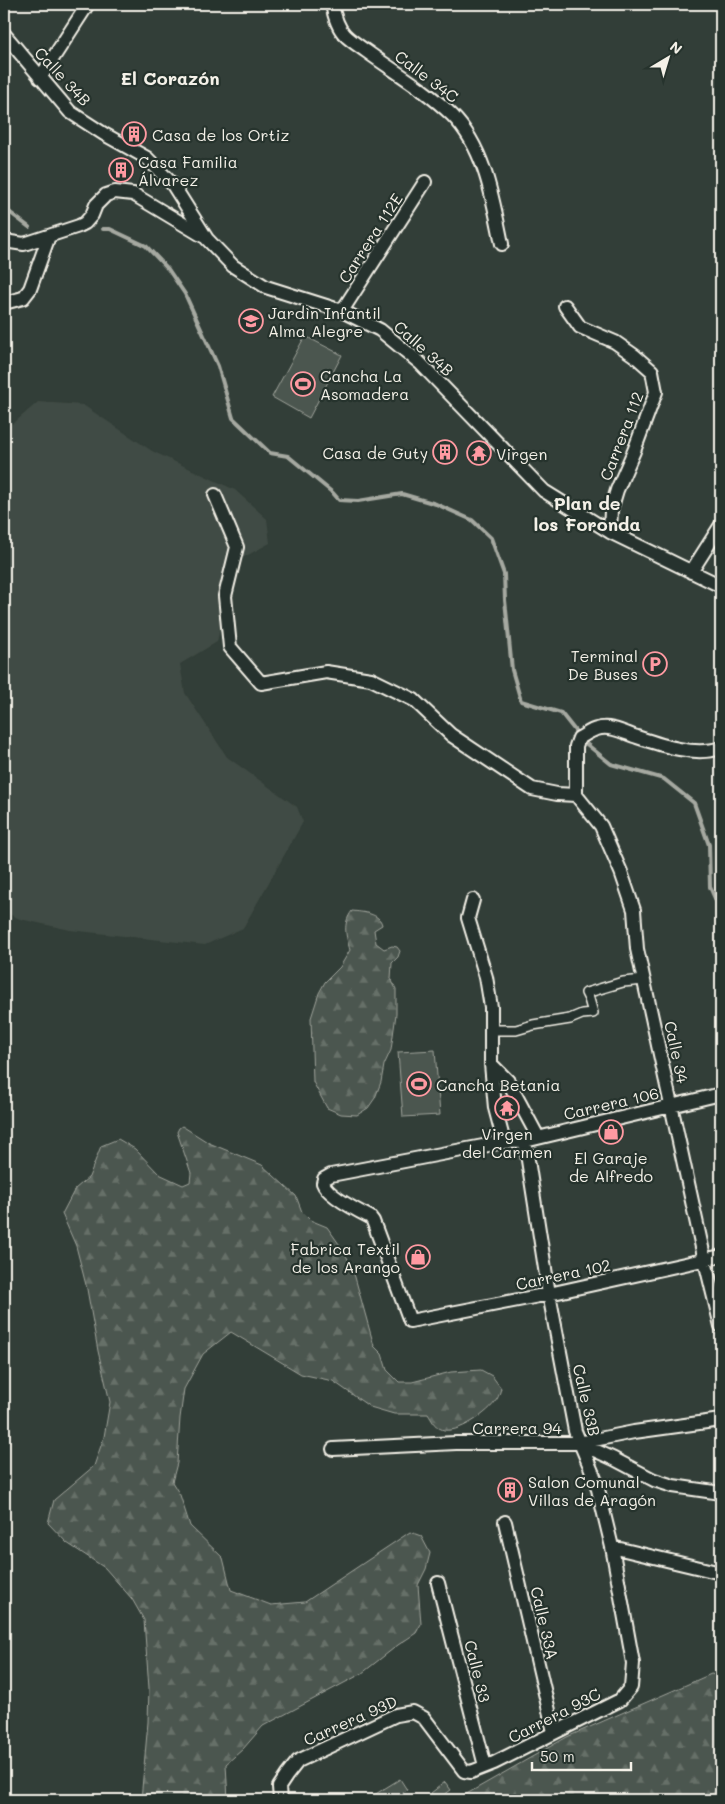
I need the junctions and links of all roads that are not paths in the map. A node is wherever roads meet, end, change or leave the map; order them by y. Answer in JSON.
{"nodes":[{"id":1,"x":88,"y":4,"type":"edge"},
{"id":2,"x":332,"y":4,"type":"edge"},
{"id":3,"x":4,"y":34,"type":"edge"},
{"id":4,"x":40,"y":78,"type":"junction"},
{"id":5,"x":425,"y":182,"type":"dead end"},
{"id":6,"x":50,"y":236,"type":"junction"},
{"id":7,"x":207,"y":239,"type":"junction"},
{"id":8,"x":4,"y":241,"type":"edge"},
{"id":9,"x":502,"y":244,"type":"dead end"},
{"id":10,"x":4,"y":303,"type":"edge"},
{"id":11,"x":565,"y":306,"type":"dead end"},
{"id":12,"x":342,"y":311,"type":"junction"},
{"id":13,"x":215,"y":495,"type":"dead end"},
{"id":14,"x":721,"y":525,"type":"edge"},
{"id":15,"x":610,"y":532,"type":"junction"},
{"id":16,"x":691,"y":572,"type":"junction"},
{"id":17,"x":721,"y":586,"type":"edge"},
{"id":18,"x":721,"y":748,"type":"edge"},
{"id":19,"x":576,"y":795,"type":"junction"},
{"id":20,"x":473,"y":900,"type":"dead end"},
{"id":21,"x":644,"y":980,"type":"junction"},
{"id":22,"x":492,"y":1030,"type":"junction"},
{"id":23,"x":491,"y":1064,"type":"junction"},
{"id":24,"x":721,"y":1094,"type":"edge"},
{"id":25,"x":672,"y":1105,"type":"junction"},
{"id":26,"x":538,"y":1137,"type":"junction"},
{"id":27,"x":525,"y":1141,"type":"junction"},
{"id":28,"x":504,"y":1142,"type":"junction"},
{"id":29,"x":721,"y":1256,"type":"edge"},
{"id":30,"x":705,"y":1261,"type":"junction"},
{"id":31,"x":549,"y":1294,"type":"junction"},
{"id":32,"x":410,"y":1321,"type":"joint"},
{"id":33,"x":721,"y":1326,"type":"edge"},
{"id":34,"x":721,"y":1420,"type":"edge"},
{"id":35,"x":579,"y":1444,"type":"junction"},
{"id":36,"x":334,"y":1449,"type":"dead end"},
{"id":37,"x":721,"y":1493,"type":"edge"},
{"id":38,"x":504,"y":1522,"type":"dead end"},
{"id":39,"x":612,"y":1547,"type":"junction"},
{"id":40,"x":721,"y":1573,"type":"edge"},
{"id":41,"x":438,"y":1583,"type":"dead end"},
{"id":42,"x":633,"y":1663,"type":"joint"},
{"id":43,"x":554,"y":1732,"type":"junction"},
{"id":44,"x":485,"y":1766,"type":"junction"},
{"id":45,"x":464,"y":1770,"type":"joint"},
{"id":46,"x":280,"y":1800,"type":"edge"}],
"edges":[{"from":1,"to":4,"type":"street"},
{"from":2,"to":9,"type":"street","name":"Calle 34C"},
{"from":3,"to":4,"type":"street","name":"Calle 34B"},
{"from":4,"to":7,"type":"street","name":"Calle 34B"},
{"from":5,"to":12,"type":"street","name":"Carrera 112E"},
{"from":6,"to":7,"type":"street"},
{"from":6,"to":8,"type":"street"},
{"from":6,"to":10,"type":"street"},
{"from":7,"to":12,"type":"street","name":"Calle 34B"},
{"from":11,"to":15,"type":"street","name":"Carrera 112"},
{"from":12,"to":15,"type":"street","name":"Calle 34B"},
{"from":13,"to":19,"type":"street"},
{"from":14,"to":16,"type":"street"},
{"from":15,"to":16,"type":"street","name":"Calle 34B"},
{"from":16,"to":17,"type":"street","name":"Calle 34B"},
{"from":18,"to":19,"type":"street"},
{"from":19,"to":21,"type":"street","name":"Calle 34"},
{"from":20,"to":22,"type":"street"},
{"from":21,"to":22,"type":"street"},
{"from":21,"to":25,"type":"street","name":"Calle 34"},
{"from":22,"to":23,"type":"street"},
{"from":23,"to":26,"type":"street"},
{"from":23,"to":28,"type":"street"},
{"from":24,"to":25,"type":"street","name":"Carrera 106"},
{"from":25,"to":26,"type":"street","name":"Carrera 106"},
{"from":25,"to":30,"type":"street","name":"Calle 34"},
{"from":26,"to":27,"type":"street","name":"Carrera 106"},
{"from":27,"to":28,"type":"street","name":"Carrera 106"},
{"from":27,"to":31,"type":"street","name":"Calle 33B"},
{"from":28,"to":32,"type":"street","name":"Carrera 106"},
{"from":29,"to":30,"type":"street","name":"Carrera 102"},
{"from":30,"to":31,"type":"street","name":"Carrera 102"},
{"from":30,"to":33,"type":"street","name":"Calle 34"},
{"from":31,"to":32,"type":"street","name":"Carrera 102"},
{"from":31,"to":35,"type":"street","name":"Calle 33B"},
{"from":34,"to":35,"type":"street"},
{"from":35,"to":36,"type":"street","name":"Carrera 94"},
{"from":35,"to":37,"type":"street","name":"Carrera 94"},
{"from":35,"to":39,"type":"street","name":"Calle 33B"},
{"from":38,"to":43,"type":"street","name":"Calle 33A"},
{"from":39,"to":40,"type":"street"},
{"from":39,"to":42,"type":"street","name":"Calle 33B"},
{"from":41,"to":44,"type":"street","name":"Calle 33"},
{"from":42,"to":43,"type":"street","name":"Carrera 93C"},
{"from":43,"to":44,"type":"street","name":"Carrera 93C"},
{"from":44,"to":45,"type":"street","name":"Carrera 93C"},
{"from":45,"to":46,"type":"street","name":"Carrera 93D"}]}
